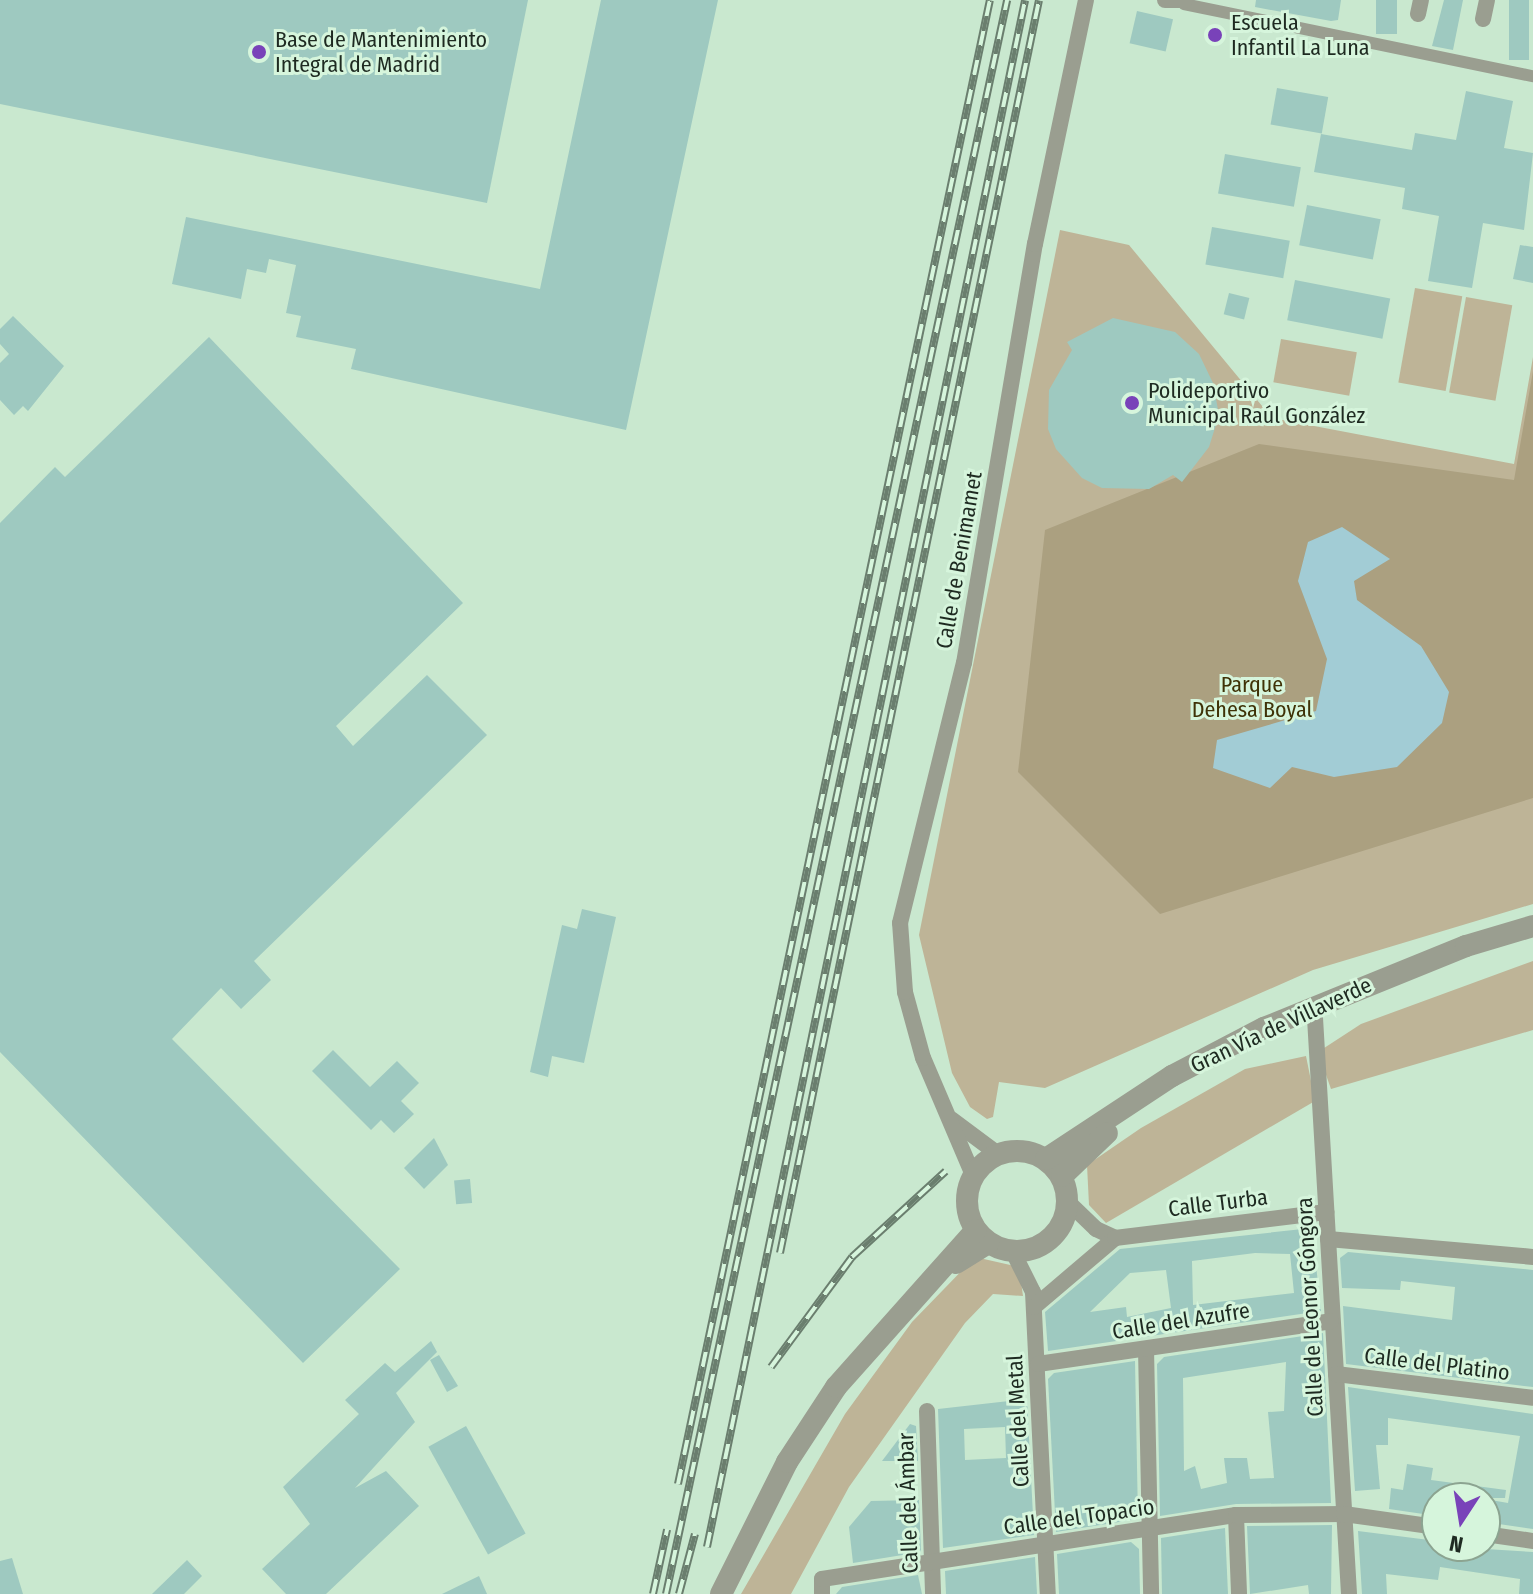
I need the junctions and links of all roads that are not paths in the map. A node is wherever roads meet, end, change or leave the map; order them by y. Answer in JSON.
{"nodes":[{"id":1,"x":1086,"y":0,"type":"edge"},
{"id":2,"x":1165,"y":0,"type":"edge"},
{"id":3,"x":1487,"y":0,"type":"edge"},
{"id":4,"x":1185,"y":2,"type":"edge"},
{"id":5,"x":1483,"y":19,"type":"dead end"},
{"id":6,"x":1533,"y":76,"type":"edge"},
{"id":7,"x":1533,"y":926,"type":"edge"},
{"id":8,"x":1533,"y":937,"type":"edge"},
{"id":9,"x":1315,"y":1018,"type":"junction"},
{"id":10,"x":951,"y":1119,"type":"junction"},
{"id":11,"x":998,"y":1154,"type":"junction"},
{"id":12,"x":1046,"y":1159,"type":"junction"},
{"id":13,"x":973,"y":1175,"type":"junction"},
{"id":14,"x":1062,"y":1176,"type":"junction"},
{"id":15,"x":1068,"y":1202,"type":"junction"},
{"id":16,"x":1326,"y":1212,"type":"junction"},
{"id":17,"x":982,"y":1237,"type":"junction"},
{"id":18,"x":1115,"y":1238,"type":"junction"},
{"id":19,"x":1328,"y":1239,"type":"junction"},
{"id":20,"x":1013,"y":1252,"type":"junction"},
{"id":21,"x":1533,"y":1257,"type":"edge"},
{"id":22,"x":1034,"y":1307,"type":"junction"},
{"id":23,"x":1331,"y":1321,"type":"junction"},
{"id":24,"x":1146,"y":1349,"type":"junction"},
{"id":25,"x":1038,"y":1364,"type":"junction"},
{"id":26,"x":1336,"y":1374,"type":"junction"},
{"id":27,"x":1533,"y":1398,"type":"edge"},
{"id":28,"x":927,"y":1411,"type":"dead end"},
{"id":29,"x":1344,"y":1514,"type":"junction"},
{"id":30,"x":1236,"y":1515,"type":"junction"},
{"id":31,"x":1421,"y":1525,"type":"edge"},
{"id":32,"x":1150,"y":1530,"type":"junction"},
{"id":33,"x":1501,"y":1536,"type":"edge"},
{"id":34,"x":1533,"y":1541,"type":"edge"},
{"id":35,"x":1046,"y":1545,"type":"junction"},
{"id":36,"x":932,"y":1561,"type":"junction"},
{"id":37,"x":822,"y":1586,"type":"edge"},
{"id":38,"x":721,"y":1594,"type":"edge"},
{"id":39,"x":729,"y":1594,"type":"edge"},
{"id":40,"x":933,"y":1594,"type":"edge"},
{"id":41,"x":1048,"y":1594,"type":"edge"},
{"id":42,"x":1151,"y":1594,"type":"edge"},
{"id":43,"x":1239,"y":1594,"type":"edge"},
{"id":44,"x":1349,"y":1594,"type":"edge"}],
"edges":[{"from":1,"to":10,"type":"street","name":"Calle de Benimamet"},
{"from":2,"to":4,"type":"street"},
{"from":3,"to":5,"type":"street"},
{"from":4,"to":6,"type":"street"},
{"from":7,"to":12,"type":"street","name":"Gran Vía de Villaverde"},
{"from":8,"to":9,"type":"street","name":"Gran Vía de Villaverde"},
{"from":9,"to":14,"type":"street","name":"Gran Vía de Villaverde"},
{"from":9,"to":16,"type":"street","name":"Calle de Leonor Góngora"},
{"from":10,"to":11,"type":"street","name":"Calle de Benimamet"},
{"from":10,"to":13,"type":"street","name":"Calle de Benimamet"},
{"from":11,"to":12,"type":"street"},
{"from":11,"to":13,"type":"street"},
{"from":12,"to":14,"type":"street"},
{"from":13,"to":17,"type":"street"},
{"from":14,"to":15,"type":"street"},
{"from":15,"to":18,"type":"street"},
{"from":15,"to":20,"type":"street"},
{"from":16,"to":18,"type":"street","name":"Calle Turba"},
{"from":16,"to":19,"type":"street","name":"Calle de Leonor Góngora"},
{"from":17,"to":20,"type":"street"},
{"from":17,"to":38,"type":"street"},
{"from":17,"to":39,"type":"street"},
{"from":18,"to":22,"type":"street"},
{"from":19,"to":21,"type":"street"},
{"from":19,"to":23,"type":"street","name":"Calle de Leonor Góngora"},
{"from":20,"to":22,"type":"street","name":"Calle del Metal"},
{"from":22,"to":25,"type":"street","name":"Calle del Metal"},
{"from":23,"to":24,"type":"street","name":"Calle del Azufre"},
{"from":23,"to":26,"type":"street","name":"Calle de Leonor Góngora"},
{"from":24,"to":25,"type":"street","name":"Calle del Azufre"},
{"from":24,"to":32,"type":"street"},
{"from":25,"to":35,"type":"street","name":"Calle del Metal"},
{"from":26,"to":27,"type":"street","name":"Calle del Platino"},
{"from":26,"to":29,"type":"street","name":"Calle de Leonor Góngora"},
{"from":28,"to":36,"type":"street","name":"Calle del Ámbar"},
{"from":29,"to":30,"type":"street","name":"Calle del Topacio"},
{"from":29,"to":31,"type":"street","name":"Calle del Topacio"},
{"from":29,"to":44,"type":"street","name":"Calle de Leonor Góngora"},
{"from":30,"to":32,"type":"street","name":"Calle del Topacio"},
{"from":30,"to":43,"type":"street"},
{"from":32,"to":35,"type":"street","name":"Calle del Topacio"},
{"from":32,"to":42,"type":"street"},
{"from":33,"to":34,"type":"street"},
{"from":35,"to":36,"type":"street","name":"Calle del Topacio"},
{"from":35,"to":41,"type":"street","name":"Calle del Metal"},
{"from":36,"to":37,"type":"street","name":"Calle del Topacio"},
{"from":36,"to":40,"type":"street","name":"Calle del Ámbar"}]}
